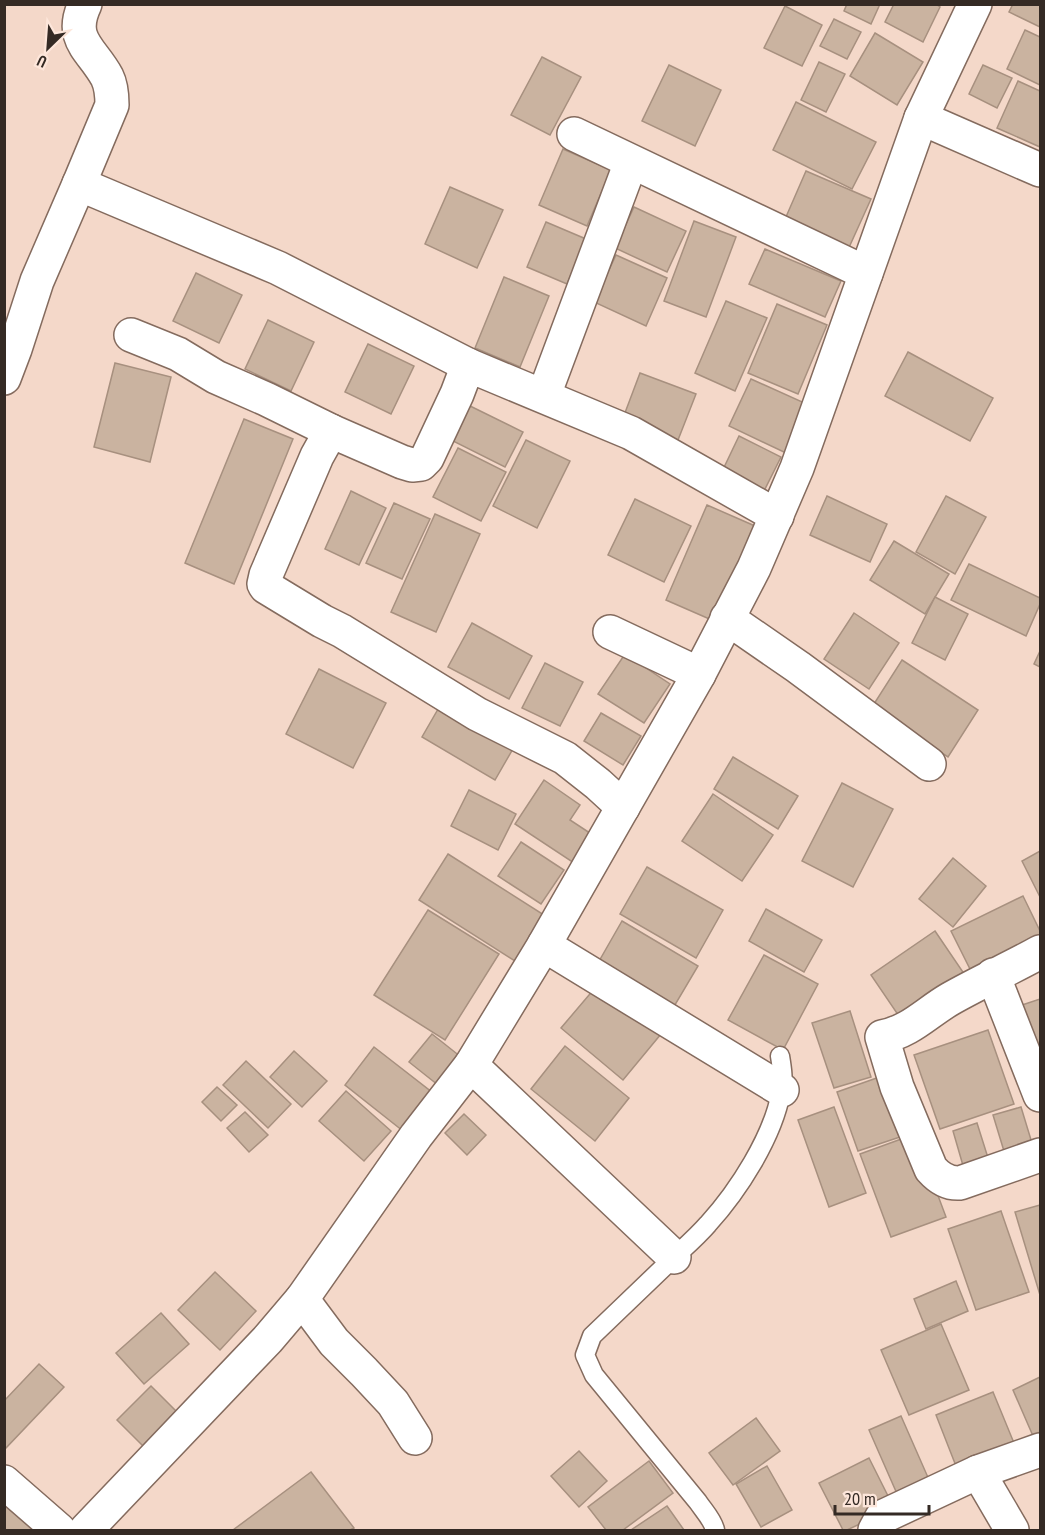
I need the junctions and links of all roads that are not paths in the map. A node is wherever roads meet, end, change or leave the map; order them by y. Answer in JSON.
{"nodes":[{"id":1,"x":85,"y":4,"type":"edge"},
{"id":2,"x":975,"y":4,"type":"edge"},
{"id":3,"x":921,"y":118,"type":"junction"},
{"id":4,"x":574,"y":134,"type":"dead end"},
{"id":5,"x":631,"y":162,"type":"junction"},
{"id":6,"x":1041,"y":170,"type":"edge"},
{"id":7,"x":79,"y":184,"type":"junction"},
{"id":8,"x":866,"y":273,"type":"junction"},
{"id":9,"x":131,"y":335,"type":"dead end"},
{"id":10,"x":468,"y":365,"type":"junction"},
{"id":11,"x":4,"y":378,"type":"edge"},
{"id":12,"x":543,"y":395,"type":"junction"},
{"id":13,"x":331,"y":430,"type":"junction"},
{"id":14,"x":777,"y":516,"type":"junction"},
{"id":15,"x":727,"y":618,"type":"junction"},
{"id":16,"x":610,"y":632,"type":"dead end"},
{"id":17,"x":699,"y":674,"type":"junction"},
{"id":18,"x":929,"y":764,"type":"dead end"},
{"id":19,"x":623,"y":807,"type":"junction"},
{"id":20,"x":544,"y":945,"type":"junction"},
{"id":21,"x":1041,"y":952,"type":"edge"},
{"id":22,"x":993,"y":975,"type":"junction"},
{"id":23,"x":780,"y":1056,"type":"dead end"},
{"id":24,"x":471,"y":1065,"type":"junction"},
{"id":25,"x":782,"y":1090,"type":"junction"},
{"id":26,"x":1041,"y":1095,"type":"edge"},
{"id":27,"x":1041,"y":1155,"type":"edge"},
{"id":28,"x":674,"y":1257,"type":"junction"},
{"id":29,"x":302,"y":1299,"type":"junction"},
{"id":30,"x":415,"y":1438,"type":"dead end"},
{"id":31,"x":1041,"y":1450,"type":"edge"},
{"id":32,"x":978,"y":1472,"type":"junction"},
{"id":33,"x":4,"y":1482,"type":"edge"},
{"id":34,"x":59,"y":1530,"type":"edge"},
{"id":35,"x":86,"y":1530,"type":"edge"},
{"id":36,"x":715,"y":1530,"type":"edge"},
{"id":37,"x":875,"y":1530,"type":"edge"},
{"id":38,"x":1012,"y":1530,"type":"edge"}],
"edges":[{"from":1,"to":7,"type":"street"},
{"from":2,"to":3,"type":"street"},
{"from":3,"to":6,"type":"street"},
{"from":3,"to":8,"type":"street"},
{"from":4,"to":5,"type":"street"},
{"from":5,"to":8,"type":"street"},
{"from":5,"to":12,"type":"street"},
{"from":7,"to":10,"type":"street"},
{"from":7,"to":11,"type":"street"},
{"from":8,"to":14,"type":"street"},
{"from":9,"to":13,"type":"street"},
{"from":10,"to":12,"type":"street"},
{"from":10,"to":13,"type":"street"},
{"from":12,"to":14,"type":"street"},
{"from":13,"to":19,"type":"street"},
{"from":14,"to":15,"type":"street"},
{"from":15,"to":17,"type":"street"},
{"from":15,"to":18,"type":"street"},
{"from":16,"to":17,"type":"street"},
{"from":17,"to":19,"type":"street"},
{"from":19,"to":20,"type":"street"},
{"from":20,"to":24,"type":"street"},
{"from":20,"to":25,"type":"street"},
{"from":21,"to":22,"type":"street"},
{"from":22,"to":26,"type":"street"},
{"from":22,"to":27,"type":"street"},
{"from":23,"to":25,"type":"lane"},
{"from":24,"to":28,"type":"street"},
{"from":24,"to":29,"type":"street"},
{"from":25,"to":28,"type":"lane"},
{"from":28,"to":36,"type":"lane"},
{"from":29,"to":30,"type":"street"},
{"from":29,"to":35,"type":"street"},
{"from":31,"to":32,"type":"street"},
{"from":32,"to":37,"type":"street"},
{"from":32,"to":38,"type":"street"},
{"from":33,"to":34,"type":"street"}]}
